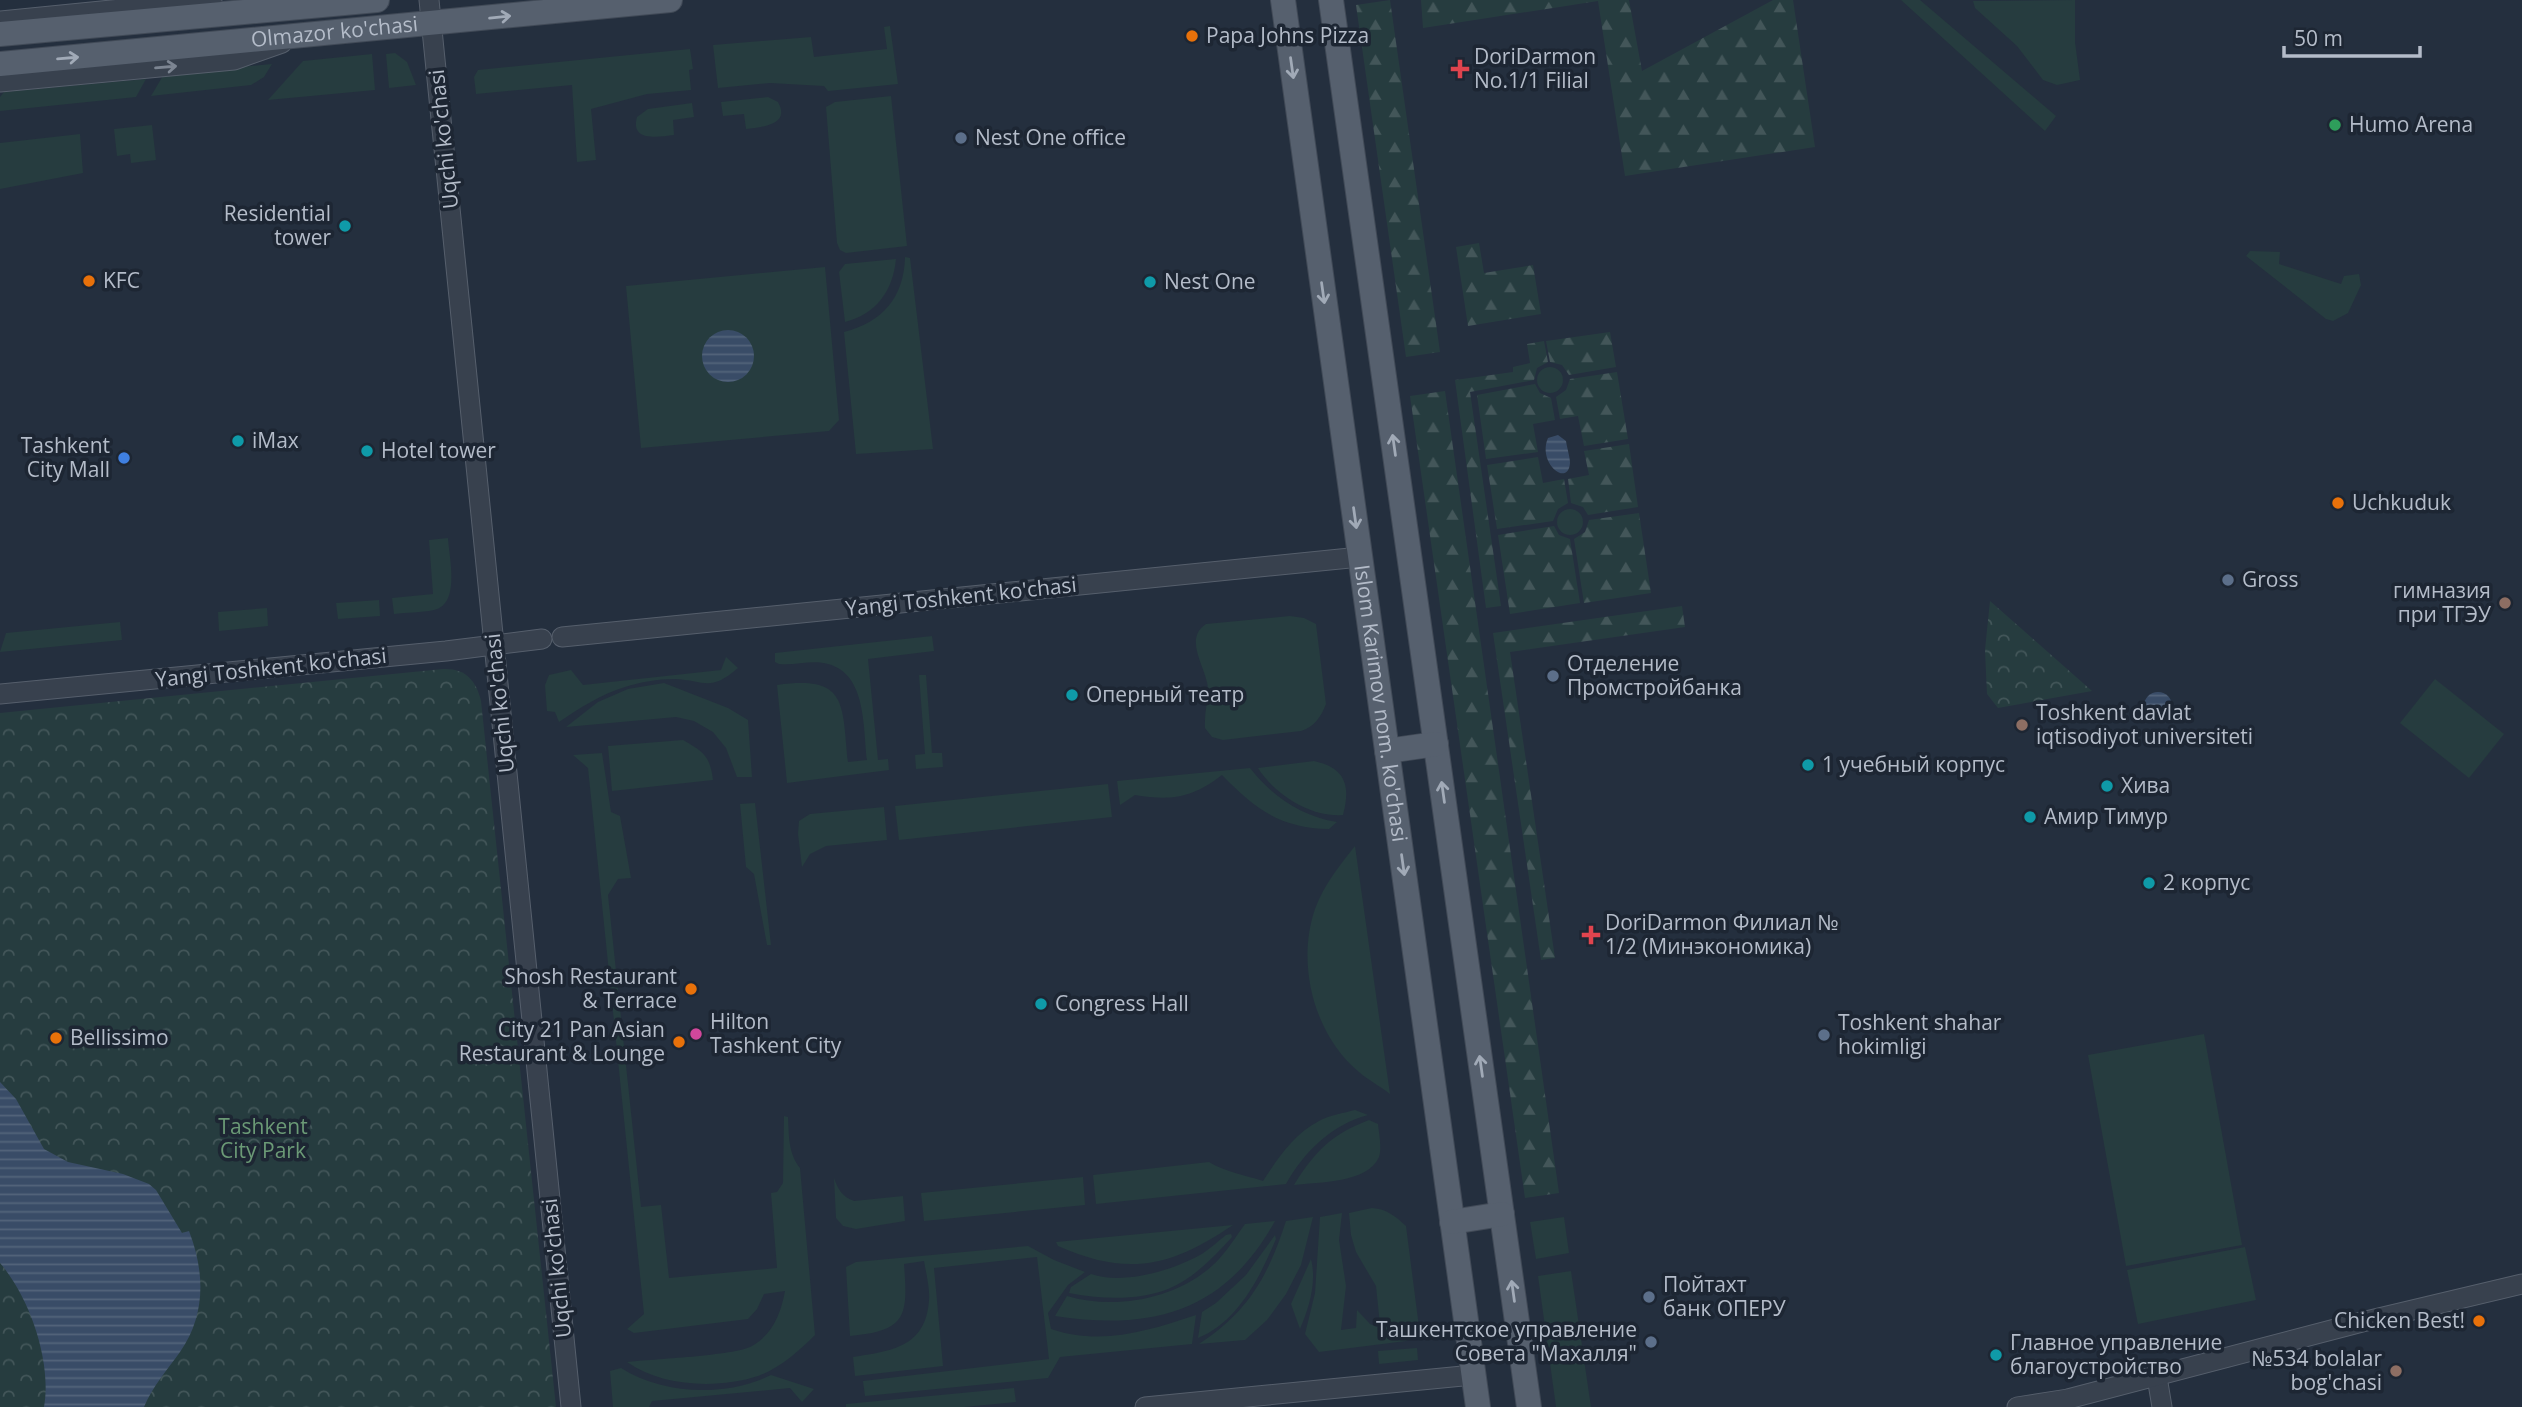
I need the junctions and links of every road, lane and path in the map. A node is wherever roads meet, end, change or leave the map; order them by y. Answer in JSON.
{"nodes":[{"id":1,"x":212,"y":0,"type":"edge"},
{"id":2,"x":377,"y":0,"type":"edge"},
{"id":3,"x":670,"y":0,"type":"edge"},
{"id":4,"x":1283,"y":0,"type":"edge"},
{"id":5,"x":1331,"y":1,"type":"edge"},
{"id":6,"x":431,"y":12,"type":"edge"},
{"id":7,"x":0,"y":21,"type":"edge"},
{"id":8,"x":0,"y":34,"type":"edge"},
{"id":9,"x":304,"y":36,"type":"junction"},
{"id":10,"x":0,"y":64,"type":"edge"},
{"id":11,"x":0,"y":82,"type":"edge"},
{"id":12,"x":1360,"y":557,"type":"junction"},
{"id":13,"x":562,"y":636,"type":"dead end"},
{"id":14,"x":542,"y":639,"type":"dead end"},
{"id":15,"x":494,"y":643,"type":"junction"},
{"id":16,"x":0,"y":694,"type":"edge"},
{"id":17,"x":1436,"y":744,"type":"junction"},
{"id":18,"x":1387,"y":751,"type":"junction"},
{"id":19,"x":1502,"y":1214,"type":"junction"},
{"id":20,"x":1452,"y":1222,"type":"junction"},
{"id":21,"x":2522,"y":1284,"type":"edge"},
{"id":22,"x":1473,"y":1375,"type":"junction"},
{"id":23,"x":2157,"y":1377,"type":"junction"},
{"id":24,"x":571,"y":1407,"type":"edge"},
{"id":25,"x":1145,"y":1407,"type":"edge"},
{"id":26,"x":1478,"y":1407,"type":"edge"},
{"id":27,"x":1529,"y":1407,"type":"edge"},
{"id":28,"x":2017,"y":1407,"type":"edge"},
{"id":29,"x":2162,"y":1407,"type":"edge"}],
"edges":[{"from":1,"to":7,"type":"street"},
{"from":2,"to":8,"type":"main road"},
{"from":6,"to":3,"type":"main road","name":"Olmazor ko'chasi","one_way":true},
{"from":4,"to":12,"type":"main road","name":"Islom Karimov nom. ko'chasi","one_way":true},
{"from":17,"to":5,"type":"main road","one_way":true},
{"from":6,"to":9,"type":"main road","name":"Olmazor ko'chasi"},
{"from":6,"to":15,"type":"street","name":"Uqchi ko'chasi"},
{"from":10,"to":9,"type":"main road","name":"Olmazor ko'chasi","one_way":true},
{"from":11,"to":9,"type":"street","one_way":true},
{"from":12,"to":13,"type":"street","name":"Yangi Toshkent ko'chasi"},
{"from":12,"to":18,"type":"main road","name":"Islom Karimov nom. ko'chasi"},
{"from":14,"to":15,"type":"street","name":"Yangi Toshkent ko'chasi"},
{"from":15,"to":16,"type":"street","name":"Yangi Toshkent ko'chasi"},
{"from":15,"to":24,"type":"street","name":"Uqchi ko'chasi"},
{"from":17,"to":18,"type":"main road"},
{"from":19,"to":17,"type":"main road","one_way":true},
{"from":18,"to":20,"type":"main road","name":"Islom Karimov nom. ko'chasi","one_way":true},
{"from":19,"to":20,"type":"main road"},
{"from":27,"to":19,"type":"main road","one_way":true},
{"from":20,"to":22,"type":"main road","name":"Islom Karimov nom. ko'chasi"},
{"from":21,"to":23,"type":"street"},
{"from":22,"to":25,"type":"street"},
{"from":22,"to":26,"type":"main road","name":"Islom Karimov nom. ko'chasi"},
{"from":23,"to":28,"type":"street"},
{"from":23,"to":29,"type":"street"}]}
